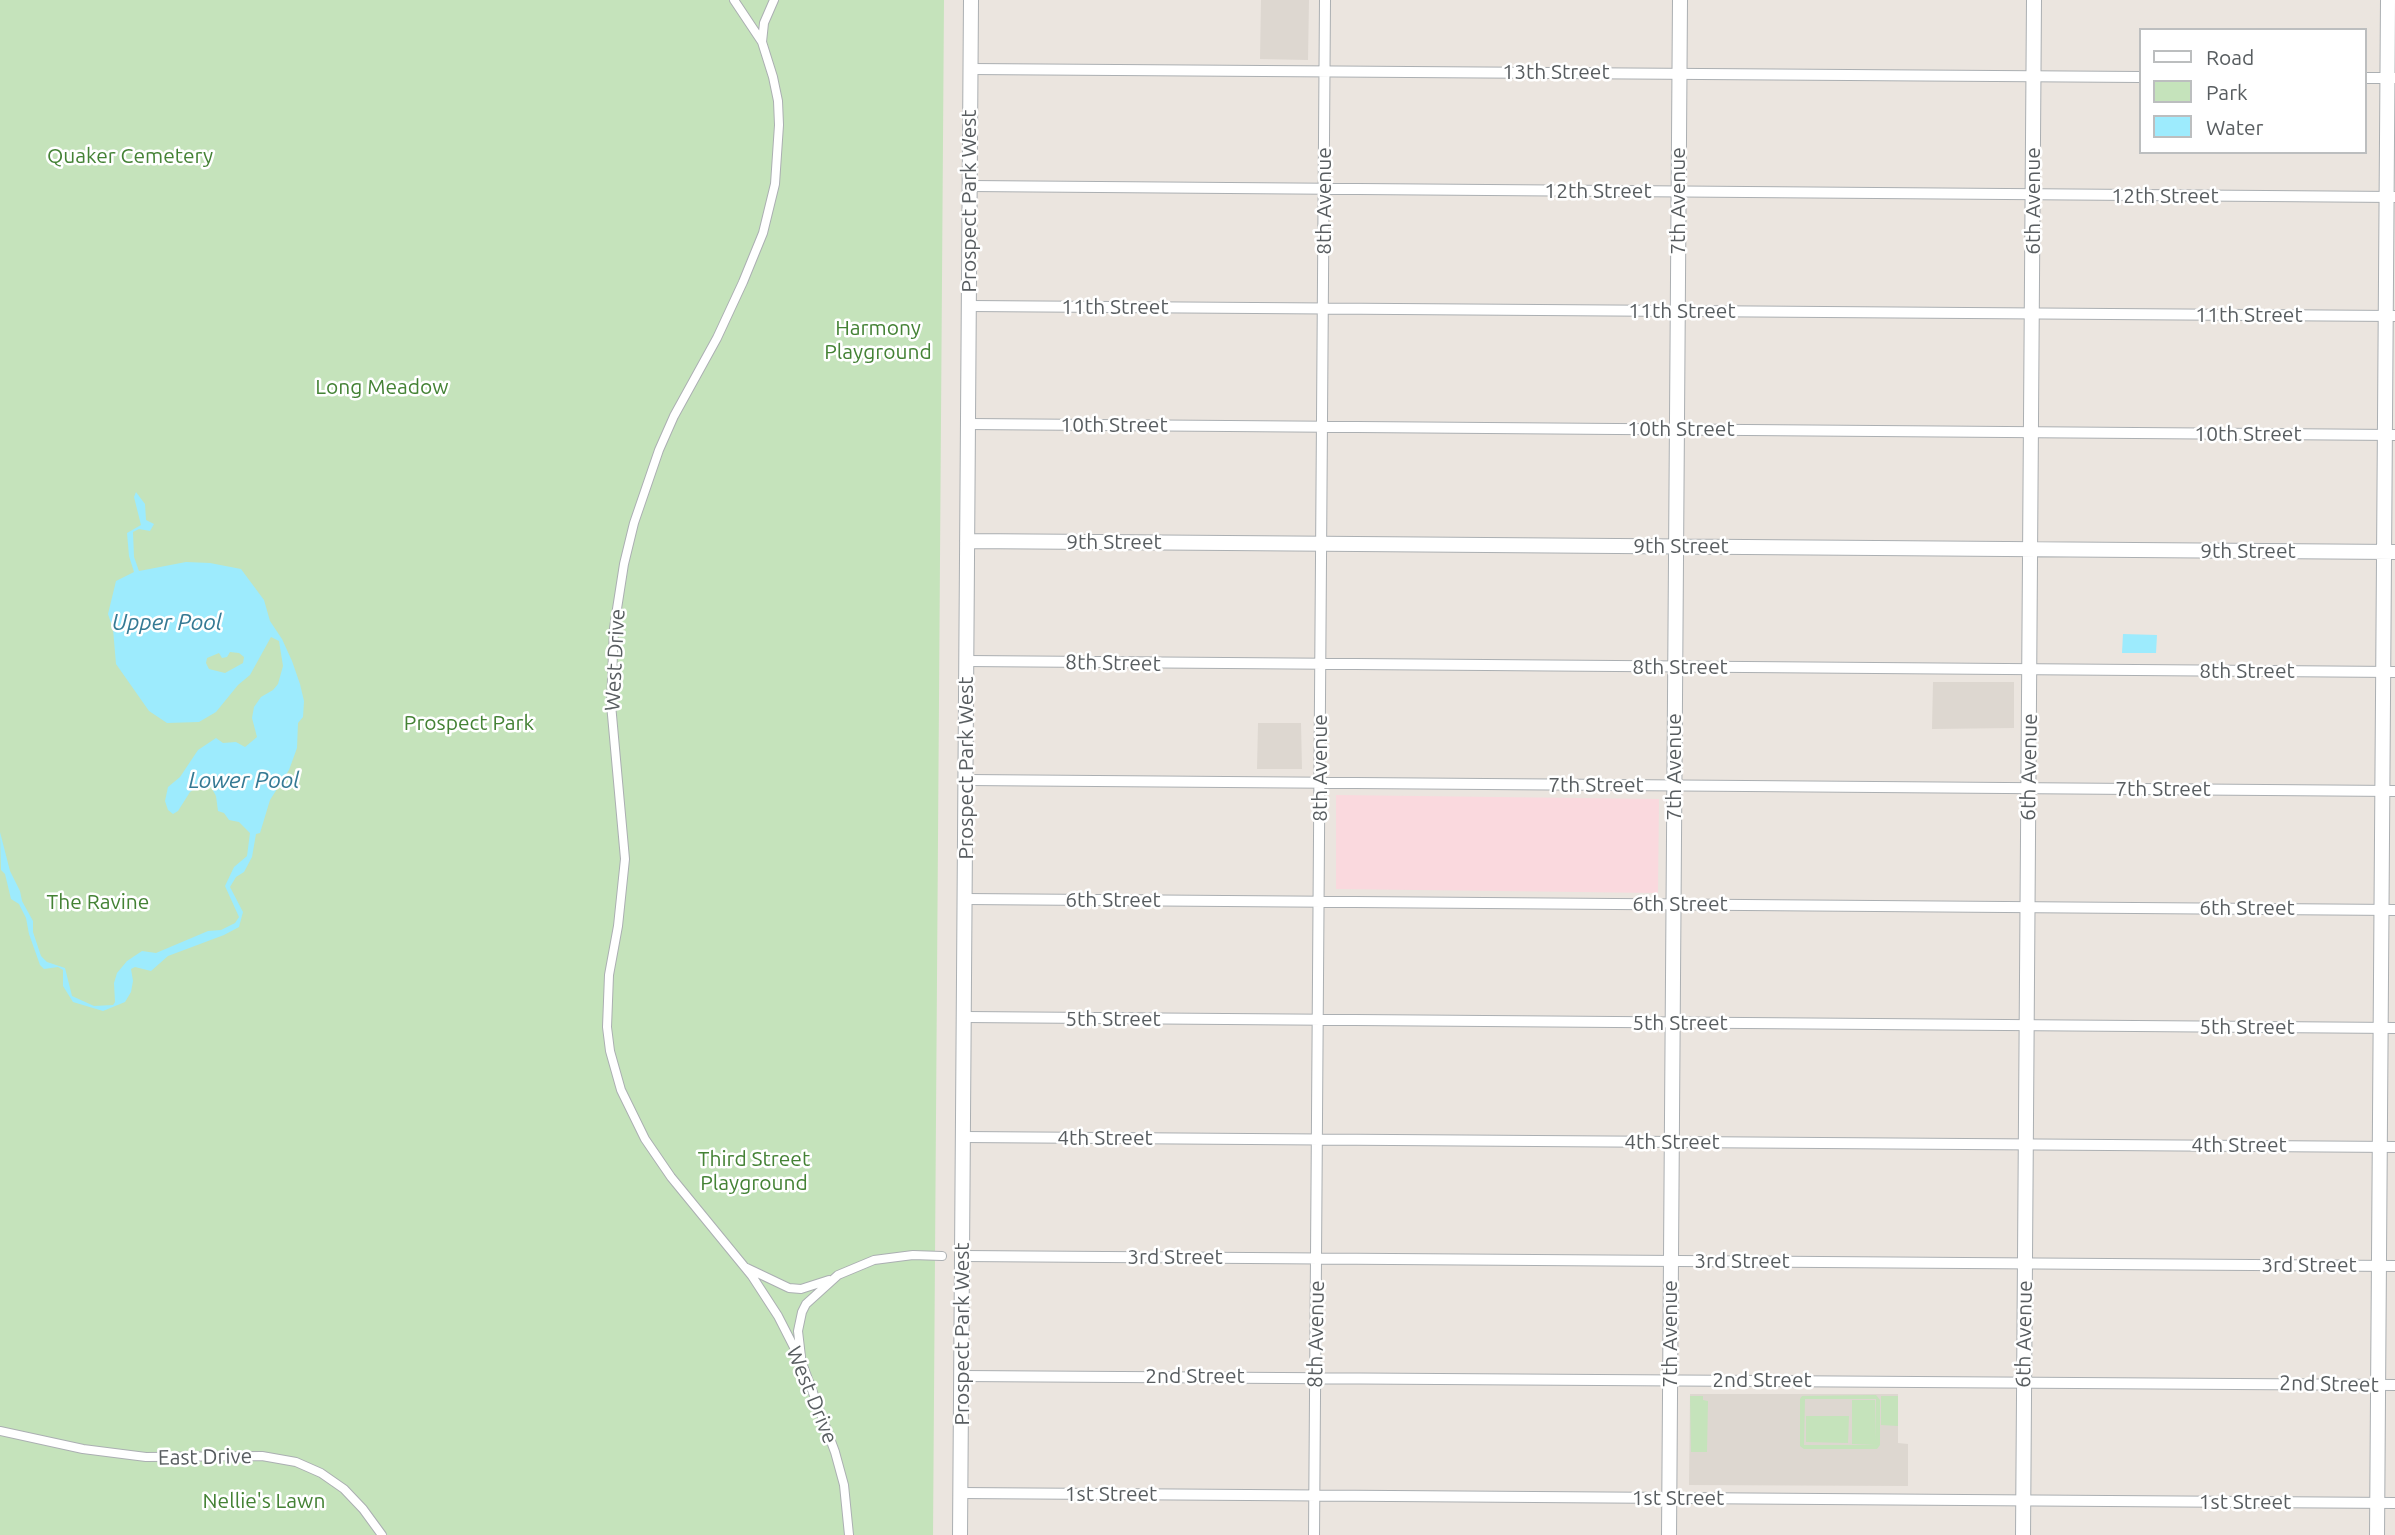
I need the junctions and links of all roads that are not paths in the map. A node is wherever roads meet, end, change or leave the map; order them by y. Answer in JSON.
{"nodes":[{"id":1,"x":734,"y":0,"type":"edge"},
{"id":2,"x":774,"y":0,"type":"edge"},
{"id":3,"x":971,"y":0,"type":"edge"},
{"id":4,"x":1325,"y":0,"type":"edge"},
{"id":5,"x":1680,"y":0,"type":"edge"},
{"id":6,"x":2034,"y":0,"type":"edge"},
{"id":7,"x":2388,"y":0,"type":"edge"},
{"id":8,"x":762,"y":42,"type":"junction"},
{"id":9,"x":970,"y":69,"type":"junction"},
{"id":10,"x":1325,"y":71,"type":"junction"},
{"id":11,"x":1679,"y":73,"type":"junction"},
{"id":12,"x":2034,"y":76,"type":"junction"},
{"id":13,"x":2140,"y":76,"type":"edge"},
{"id":14,"x":2367,"y":78,"type":"edge"},
{"id":15,"x":2391,"y":78,"type":"edge"},
{"id":16,"x":969,"y":186,"type":"junction"},
{"id":17,"x":1324,"y":189,"type":"junction"},
{"id":18,"x":1679,"y":192,"type":"junction"},
{"id":19,"x":2033,"y":195,"type":"junction"},
{"id":20,"x":2391,"y":197,"type":"edge"},
{"id":21,"x":969,"y":306,"type":"junction"},
{"id":22,"x":1323,"y":308,"type":"junction"},
{"id":23,"x":1677,"y":311,"type":"junction"},
{"id":24,"x":2032,"y":313,"type":"junction"},
{"id":25,"x":2390,"y":316,"type":"edge"},
{"id":26,"x":968,"y":424,"type":"junction"},
{"id":27,"x":1323,"y":427,"type":"junction"},
{"id":28,"x":1676,"y":429,"type":"junction"},
{"id":29,"x":2031,"y":432,"type":"junction"},
{"id":30,"x":2390,"y":435,"type":"edge"},
{"id":31,"x":967,"y":541,"type":"junction"},
{"id":32,"x":1322,"y":544,"type":"junction"},
{"id":33,"x":1675,"y":546,"type":"junction"},
{"id":34,"x":2030,"y":549,"type":"junction"},
{"id":35,"x":2390,"y":552,"type":"edge"},
{"id":36,"x":966,"y":661,"type":"junction"},
{"id":37,"x":1321,"y":664,"type":"junction"},
{"id":38,"x":1674,"y":667,"type":"junction"},
{"id":39,"x":2030,"y":670,"type":"junction"},
{"id":40,"x":2389,"y":672,"type":"edge"},
{"id":41,"x":966,"y":780,"type":"junction"},
{"id":42,"x":1320,"y":783,"type":"junction"},
{"id":43,"x":1674,"y":786,"type":"junction"},
{"id":44,"x":2028,"y":788,"type":"junction"},
{"id":45,"x":2389,"y":791,"type":"edge"},
{"id":46,"x":965,"y":899,"type":"junction"},
{"id":47,"x":1319,"y":902,"type":"junction"},
{"id":48,"x":1673,"y":904,"type":"junction"},
{"id":49,"x":2027,"y":907,"type":"junction"},
{"id":50,"x":2388,"y":909,"type":"edge"},
{"id":51,"x":965,"y":1017,"type":"junction"},
{"id":52,"x":1318,"y":1020,"type":"junction"},
{"id":53,"x":1672,"y":1023,"type":"junction"},
{"id":54,"x":2026,"y":1026,"type":"junction"},
{"id":55,"x":2388,"y":1028,"type":"edge"},
{"id":56,"x":963,"y":1137,"type":"junction"},
{"id":57,"x":1317,"y":1139,"type":"junction"},
{"id":58,"x":1671,"y":1142,"type":"junction"},
{"id":59,"x":2026,"y":1144,"type":"junction"},
{"id":60,"x":2388,"y":1147,"type":"edge"},
{"id":61,"x":942,"y":1256,"type":"dead end"},
{"id":62,"x":962,"y":1256,"type":"junction"},
{"id":63,"x":1316,"y":1258,"type":"junction"},
{"id":64,"x":1670,"y":1261,"type":"junction"},
{"id":65,"x":2025,"y":1263,"type":"junction"},
{"id":66,"x":2379,"y":1266,"type":"junction"},
{"id":67,"x":2395,"y":1266,"type":"edge"},
{"id":68,"x":745,"y":1267,"type":"junction"},
{"id":69,"x":838,"y":1275,"type":"junction"},
{"id":70,"x":802,"y":1363,"type":"junction"},
{"id":71,"x":961,"y":1376,"type":"junction"},
{"id":72,"x":1315,"y":1377,"type":"junction"},
{"id":73,"x":1670,"y":1379,"type":"junction"},
{"id":74,"x":2024,"y":1382,"type":"junction"},
{"id":75,"x":2378,"y":1385,"type":"junction"},
{"id":76,"x":2395,"y":1385,"type":"edge"},
{"id":77,"x":0,"y":1431,"type":"edge"},
{"id":78,"x":960,"y":1493,"type":"junction"},
{"id":79,"x":1314,"y":1496,"type":"junction"},
{"id":80,"x":1669,"y":1498,"type":"junction"},
{"id":81,"x":2023,"y":1501,"type":"junction"},
{"id":82,"x":2378,"y":1503,"type":"junction"},
{"id":83,"x":2395,"y":1503,"type":"edge"},
{"id":84,"x":382,"y":1535,"type":"edge"},
{"id":85,"x":849,"y":1535,"type":"edge"},
{"id":86,"x":960,"y":1535,"type":"edge"},
{"id":87,"x":1314,"y":1535,"type":"edge"},
{"id":88,"x":1668,"y":1535,"type":"edge"},
{"id":89,"x":2023,"y":1535,"type":"edge"},
{"id":90,"x":2377,"y":1535,"type":"edge"}],
"edges":[{"from":1,"to":8,"type":"street","name":"West Drive"},
{"from":2,"to":8,"type":"street","name":"West Drive"},
{"from":3,"to":9,"type":"street","name":"Prospect Park West"},
{"from":4,"to":10,"type":"street","name":"8th Avenue"},
{"from":5,"to":11,"type":"street","name":"7th Avenue"},
{"from":6,"to":12,"type":"street","name":"6th Avenue"},
{"from":7,"to":15,"type":"street"},
{"from":8,"to":68,"type":"street","name":"West Drive"},
{"from":9,"to":10,"type":"street","name":"13th Street"},
{"from":9,"to":16,"type":"street","name":"Prospect Park West"},
{"from":10,"to":11,"type":"street","name":"13th Street"},
{"from":10,"to":17,"type":"street","name":"8th Avenue"},
{"from":11,"to":12,"type":"street","name":"13th Street"},
{"from":11,"to":18,"type":"street","name":"7th Avenue"},
{"from":12,"to":13,"type":"street","name":"13th Street"},
{"from":12,"to":19,"type":"street","name":"6th Avenue"},
{"from":14,"to":15,"type":"street"},
{"from":15,"to":20,"type":"street"},
{"from":16,"to":17,"type":"street","name":"12th Street"},
{"from":16,"to":21,"type":"street","name":"Prospect Park West"},
{"from":17,"to":18,"type":"street","name":"12th Street"},
{"from":17,"to":22,"type":"street","name":"8th Avenue"},
{"from":18,"to":19,"type":"street","name":"12th Street"},
{"from":18,"to":23,"type":"street","name":"7th Avenue"},
{"from":19,"to":20,"type":"street","name":"12th Street"},
{"from":19,"to":24,"type":"street","name":"6th Avenue"},
{"from":20,"to":25,"type":"street"},
{"from":21,"to":22,"type":"street","name":"11th Street"},
{"from":21,"to":26,"type":"street","name":"Prospect Park West"},
{"from":22,"to":23,"type":"street","name":"11th Street"},
{"from":22,"to":27,"type":"street","name":"8th Avenue"},
{"from":23,"to":24,"type":"street","name":"11th Street"},
{"from":23,"to":28,"type":"street","name":"7th Avenue"},
{"from":24,"to":25,"type":"street","name":"11th Street"},
{"from":24,"to":29,"type":"street","name":"6th Avenue"},
{"from":25,"to":30,"type":"street"},
{"from":26,"to":27,"type":"street","name":"10th Street"},
{"from":26,"to":31,"type":"street","name":"Prospect Park West"},
{"from":27,"to":28,"type":"street","name":"10th Street"},
{"from":27,"to":32,"type":"street","name":"8th Avenue"},
{"from":28,"to":29,"type":"street","name":"10th Street"},
{"from":28,"to":33,"type":"street","name":"7th Avenue"},
{"from":29,"to":30,"type":"street","name":"10th Street"},
{"from":29,"to":34,"type":"street","name":"6th Avenue"},
{"from":30,"to":35,"type":"street"},
{"from":31,"to":32,"type":"street","name":"9th Street"},
{"from":31,"to":36,"type":"street","name":"Prospect Park West"},
{"from":32,"to":33,"type":"street","name":"9th Street"},
{"from":32,"to":37,"type":"street","name":"8th Avenue"},
{"from":33,"to":34,"type":"street","name":"9th Street"},
{"from":33,"to":38,"type":"street","name":"7th Avenue"},
{"from":34,"to":35,"type":"street","name":"9th Street"},
{"from":34,"to":39,"type":"street","name":"6th Avenue"},
{"from":35,"to":40,"type":"street"},
{"from":36,"to":37,"type":"street","name":"8th Street"},
{"from":36,"to":41,"type":"street","name":"Prospect Park West"},
{"from":37,"to":38,"type":"street","name":"8th Street"},
{"from":37,"to":42,"type":"street","name":"8th Avenue"},
{"from":38,"to":39,"type":"street","name":"8th Street"},
{"from":38,"to":43,"type":"street","name":"7th Avenue"},
{"from":39,"to":40,"type":"street","name":"8th Street"},
{"from":39,"to":44,"type":"street","name":"6th Avenue"},
{"from":40,"to":45,"type":"street"},
{"from":41,"to":42,"type":"street","name":"7th Street"},
{"from":41,"to":46,"type":"street","name":"Prospect Park West"},
{"from":42,"to":43,"type":"street","name":"7th Street"},
{"from":42,"to":47,"type":"street","name":"8th Avenue"},
{"from":43,"to":44,"type":"street","name":"7th Street"},
{"from":43,"to":48,"type":"street","name":"7th Avenue"},
{"from":44,"to":45,"type":"street","name":"7th Street"},
{"from":44,"to":49,"type":"street","name":"6th Avenue"},
{"from":45,"to":50,"type":"street"},
{"from":46,"to":47,"type":"street","name":"6th Street"},
{"from":46,"to":51,"type":"street","name":"Prospect Park West"},
{"from":47,"to":48,"type":"street","name":"6th Street"},
{"from":47,"to":52,"type":"street","name":"8th Avenue"},
{"from":48,"to":49,"type":"street","name":"6th Street"},
{"from":48,"to":53,"type":"street","name":"7th Avenue"},
{"from":49,"to":50,"type":"street","name":"6th Street"},
{"from":49,"to":54,"type":"street","name":"6th Avenue"},
{"from":50,"to":55,"type":"street"},
{"from":51,"to":52,"type":"street","name":"5th Street"},
{"from":51,"to":56,"type":"street","name":"Prospect Park West"},
{"from":52,"to":53,"type":"street","name":"5th Street"},
{"from":52,"to":57,"type":"street","name":"8th Avenue"},
{"from":53,"to":54,"type":"street","name":"5th Street"},
{"from":53,"to":58,"type":"street","name":"7th Avenue"},
{"from":54,"to":55,"type":"street","name":"5th Street"},
{"from":54,"to":59,"type":"street","name":"6th Avenue"},
{"from":55,"to":60,"type":"street"},
{"from":56,"to":57,"type":"street","name":"4th Street"},
{"from":56,"to":62,"type":"street","name":"Prospect Park West"},
{"from":57,"to":58,"type":"street","name":"4th Street"},
{"from":57,"to":63,"type":"street","name":"8th Avenue"},
{"from":58,"to":59,"type":"street","name":"4th Street"},
{"from":58,"to":64,"type":"street","name":"7th Avenue"},
{"from":59,"to":60,"type":"street","name":"4th Street"},
{"from":59,"to":65,"type":"street","name":"6th Avenue"},
{"from":60,"to":66,"type":"street"},
{"from":61,"to":69,"type":"street"},
{"from":62,"to":63,"type":"street","name":"3rd Street"},
{"from":62,"to":71,"type":"street","name":"Prospect Park West"},
{"from":63,"to":64,"type":"street","name":"3rd Street"},
{"from":63,"to":72,"type":"street","name":"8th Avenue"},
{"from":64,"to":65,"type":"street","name":"3rd Street"},
{"from":64,"to":73,"type":"street","name":"7th Avenue"},
{"from":65,"to":66,"type":"street","name":"3rd Street"},
{"from":65,"to":74,"type":"street","name":"6th Avenue"},
{"from":66,"to":67,"type":"street","name":"3rd Street"},
{"from":66,"to":75,"type":"street"},
{"from":68,"to":69,"type":"street","name":"West Drive"},
{"from":68,"to":70,"type":"street","name":"West Drive"},
{"from":69,"to":70,"type":"street"},
{"from":70,"to":85,"type":"street","name":"West Drive"},
{"from":71,"to":72,"type":"street","name":"2nd Street"},
{"from":71,"to":78,"type":"street","name":"Prospect Park West"},
{"from":72,"to":73,"type":"street","name":"2nd Street"},
{"from":72,"to":79,"type":"street","name":"8th Avenue"},
{"from":73,"to":74,"type":"street","name":"2nd Street"},
{"from":73,"to":80,"type":"street","name":"7th Avenue"},
{"from":74,"to":75,"type":"street","name":"2nd Street"},
{"from":74,"to":81,"type":"street","name":"6th Avenue"},
{"from":75,"to":76,"type":"street","name":"2nd Street"},
{"from":75,"to":82,"type":"street"},
{"from":77,"to":84,"type":"street","name":"East Drive"},
{"from":78,"to":79,"type":"street","name":"1st Street"},
{"from":78,"to":86,"type":"street","name":"Prospect Park West"},
{"from":79,"to":80,"type":"street","name":"1st Street"},
{"from":79,"to":87,"type":"street","name":"8th Avenue"},
{"from":80,"to":81,"type":"street","name":"1st Street"},
{"from":80,"to":88,"type":"street","name":"7th Avenue"},
{"from":81,"to":82,"type":"street","name":"1st Street"},
{"from":81,"to":89,"type":"street","name":"6th Avenue"},
{"from":82,"to":83,"type":"street","name":"1st Street"},
{"from":82,"to":90,"type":"street"}]}
